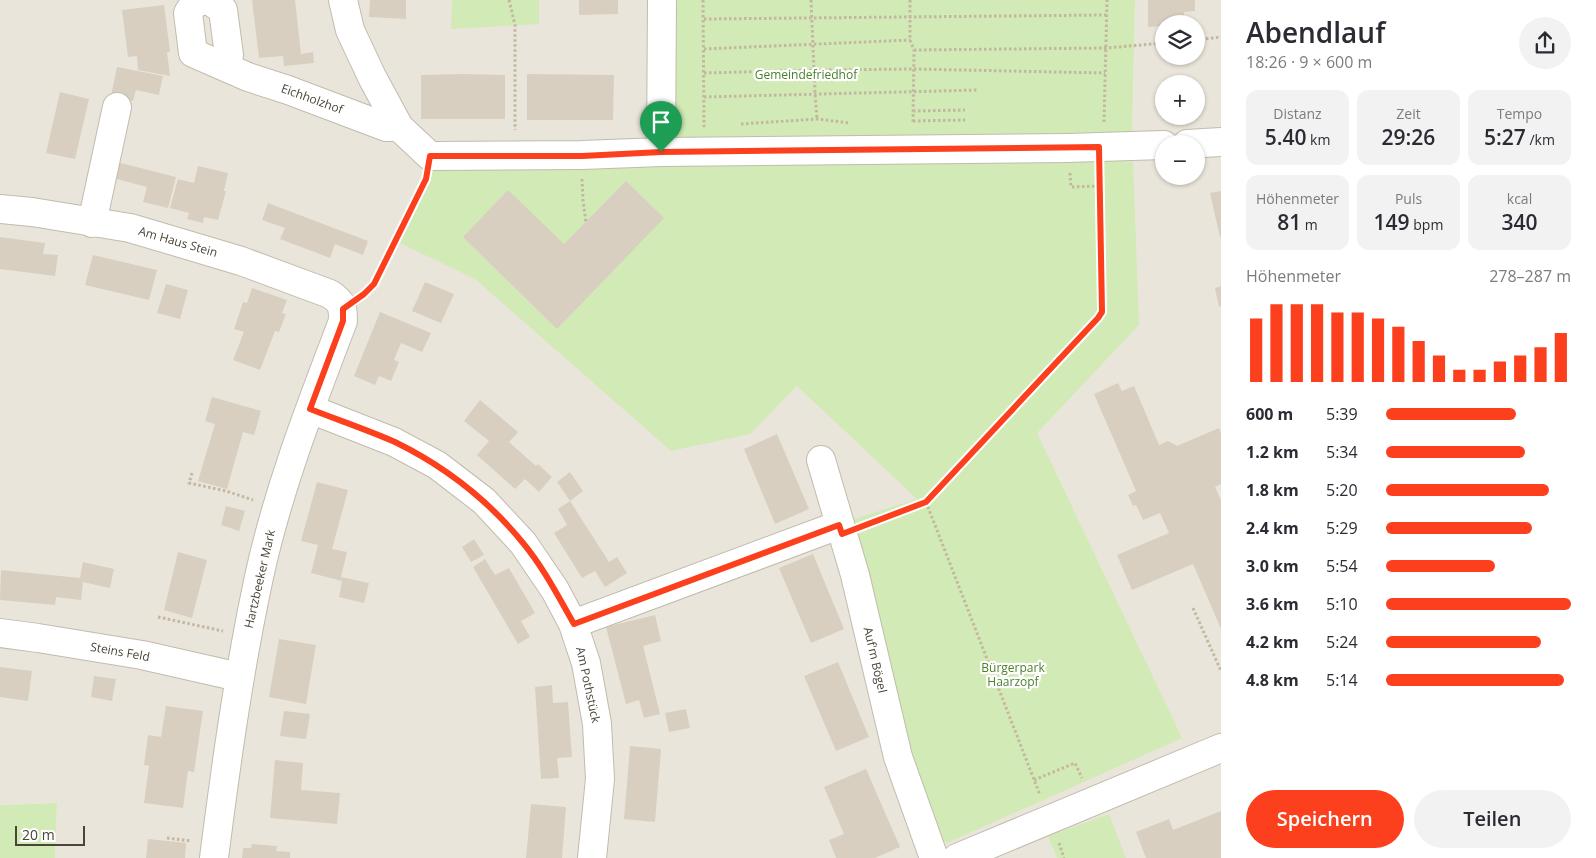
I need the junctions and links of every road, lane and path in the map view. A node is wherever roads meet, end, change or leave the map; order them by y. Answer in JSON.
{"nodes":[{"id":1,"x":204,"y":0,"type":"edge"},
{"id":2,"x":209,"y":0,"type":"edge"},
{"id":3,"x":343,"y":0,"type":"edge"},
{"id":4,"x":509,"y":0,"type":"edge"},
{"id":5,"x":662,"y":0,"type":"edge"},
{"id":6,"x":703,"y":0,"type":"edge"},
{"id":7,"x":811,"y":0,"type":"edge"},
{"id":8,"x":910,"y":0,"type":"edge"},
{"id":9,"x":1106,"y":0,"type":"edge"},
{"id":10,"x":1106,"y":15,"type":"junction"},
{"id":11,"x":811,"y":17,"type":"junction"},
{"id":12,"x":910,"y":17,"type":"junction"},
{"id":13,"x":704,"y":19,"type":"junction"},
{"id":14,"x":1221,"y":37,"type":"edge"},
{"id":15,"x":1205,"y":39,"type":"edge"},
{"id":16,"x":910,"y":40,"type":"junction"},
{"id":17,"x":1155,"y":44,"type":"edge"},
{"id":18,"x":812,"y":45,"type":"junction"},
{"id":19,"x":1106,"y":48,"type":"junction"},
{"id":20,"x":704,"y":49,"type":"junction"},
{"id":21,"x":914,"y":50,"type":"junction"},
{"id":22,"x":226,"y":66,"type":"junction"},
{"id":23,"x":914,"y":69,"type":"junction"},
{"id":24,"x":814,"y":70,"type":"junction"},
{"id":25,"x":1105,"y":72,"type":"junction"},
{"id":26,"x":704,"y":73,"type":"junction"},
{"id":27,"x":978,"y":90,"type":"dead end"},
{"id":28,"x":913,"y":91,"type":"junction"},
{"id":29,"x":815,"y":93,"type":"junction"},
{"id":30,"x":704,"y":97,"type":"junction"},
{"id":31,"x":117,"y":107,"type":"dead end"},
{"id":32,"x":913,"y":110,"type":"junction"},
{"id":33,"x":965,"y":110,"type":"dead end"},
{"id":34,"x":817,"y":119,"type":"junction"},
{"id":35,"x":965,"y":120,"type":"dead end"},
{"id":36,"x":913,"y":121,"type":"junction"},
{"id":37,"x":856,"y":123,"type":"dead end"},
{"id":38,"x":732,"y":124,"type":"dead end"},
{"id":39,"x":714,"y":125,"type":"dead end"},
{"id":40,"x":399,"y":127,"type":"junction"},
{"id":41,"x":913,"y":130,"type":"dead end"},
{"id":42,"x":1221,"y":142,"type":"edge"},
{"id":43,"x":1205,"y":143,"type":"edge"},
{"id":44,"x":1155,"y":145,"type":"edge"},
{"id":45,"x":1101,"y":147,"type":"junction"},
{"id":46,"x":1067,"y":148,"type":"junction"},
{"id":47,"x":661,"y":152,"type":"junction"},
{"id":48,"x":516,"y":155,"type":"junction"},
{"id":49,"x":430,"y":156,"type":"junction"},
{"id":50,"x":582,"y":156,"type":"junction"},
{"id":51,"x":1100,"y":186,"type":"junction"},
{"id":52,"x":0,"y":209,"type":"edge"},
{"id":53,"x":586,"y":222,"type":"dead end"},
{"id":54,"x":92,"y":223,"type":"junction"},
{"id":55,"x":343,"y":309,"type":"junction"},
{"id":56,"x":310,"y":409,"type":"junction"},
{"id":57,"x":820,"y":460,"type":"dead end"},
{"id":58,"x":192,"y":473,"type":"dead end"},
{"id":59,"x":257,"y":501,"type":"dead end"},
{"id":60,"x":926,"y":502,"type":"junction"},
{"id":61,"x":841,"y":530,"type":"junction"},
{"id":62,"x":1193,"y":608,"type":"dead end"},
{"id":63,"x":158,"y":617,"type":"dead end"},
{"id":64,"x":574,"y":624,"type":"junction"},
{"id":65,"x":0,"y":633,"type":"edge"},
{"id":66,"x":232,"y":633,"type":"dead end"},
{"id":67,"x":1221,"y":671,"type":"edge"},
{"id":68,"x":239,"y":677,"type":"junction"},
{"id":69,"x":1221,"y":748,"type":"edge"},
{"id":70,"x":1034,"y":780,"type":"junction"},
{"id":71,"x":1092,"y":802,"type":"junction"},
{"id":72,"x":1050,"y":819,"type":"junction"},
{"id":73,"x":167,"y":838,"type":"dead end"},
{"id":74,"x":205,"y":850,"type":"edge"},
{"id":75,"x":592,"y":858,"type":"edge"},
{"id":76,"x":934,"y":858,"type":"edge"},
{"id":77,"x":957,"y":858,"type":"edge"}],
"edges":[{"from":1,"to":22,"type":"street","name":"Eichholzhof"},
{"from":2,"to":22,"type":"street"},
{"from":3,"to":40,"type":"street"},
{"from":4,"to":48,"type":"path"},
{"from":5,"to":47,"type":"street"},
{"from":6,"to":13,"type":"path"},
{"from":7,"to":11,"type":"path"},
{"from":8,"to":12,"type":"path"},
{"from":9,"to":10,"type":"path"},
{"from":10,"to":12,"type":"path"},
{"from":10,"to":19,"type":"path"},
{"from":11,"to":12,"type":"path"},
{"from":11,"to":13,"type":"path"},
{"from":11,"to":18,"type":"path"},
{"from":12,"to":16,"type":"path"},
{"from":13,"to":20,"type":"path"},
{"from":14,"to":15,"type":"path"},
{"from":16,"to":18,"type":"path"},
{"from":16,"to":21,"type":"path"},
{"from":17,"to":19,"type":"path"},
{"from":18,"to":20,"type":"path"},
{"from":18,"to":24,"type":"path"},
{"from":19,"to":21,"type":"path"},
{"from":19,"to":25,"type":"path"},
{"from":20,"to":26,"type":"path"},
{"from":21,"to":23,"type":"path"},
{"from":22,"to":40,"type":"street","name":"Eichholzhof"},
{"from":23,"to":24,"type":"path"},
{"from":23,"to":25,"type":"path"},
{"from":23,"to":28,"type":"path"},
{"from":24,"to":26,"type":"path"},
{"from":24,"to":29,"type":"path"},
{"from":25,"to":45,"type":"path"},
{"from":26,"to":30,"type":"path"},
{"from":27,"to":28,"type":"path"},
{"from":28,"to":29,"type":"path"},
{"from":28,"to":32,"type":"path"},
{"from":29,"to":30,"type":"path"},
{"from":29,"to":34,"type":"path"},
{"from":30,"to":39,"type":"path"},
{"from":31,"to":54,"type":"street"},
{"from":32,"to":33,"type":"path"},
{"from":32,"to":36,"type":"path"},
{"from":34,"to":37,"type":"path"},
{"from":34,"to":38,"type":"path"},
{"from":35,"to":36,"type":"path"},
{"from":36,"to":41,"type":"path"},
{"from":40,"to":49,"type":"street"},
{"from":42,"to":43,"type":"street"},
{"from":44,"to":45,"type":"street"},
{"from":45,"to":46,"type":"street"},
{"from":45,"to":51,"type":"path"},
{"from":46,"to":47,"type":"street"},
{"from":46,"to":51,"type":"path"},
{"from":47,"to":50,"type":"street"},
{"from":48,"to":49,"type":"street"},
{"from":48,"to":50,"type":"street"},
{"from":49,"to":55,"type":"path"},
{"from":50,"to":53,"type":"path"},
{"from":51,"to":60,"type":"path"},
{"from":52,"to":54,"type":"street","name":"Am Haus Stein"},
{"from":54,"to":55,"type":"street","name":"Am Haus Stein"},
{"from":55,"to":56,"type":"street","name":"Hartzbeeker Mark"},
{"from":56,"to":64,"type":"street","name":"Am Pothstück"},
{"from":56,"to":68,"type":"street","name":"Hartzbeeker Mark"},
{"from":57,"to":61,"type":"street","name":"Auf'm Bögel"},
{"from":58,"to":59,"type":"path"},
{"from":60,"to":61,"type":"path"},
{"from":60,"to":70,"type":"path"},
{"from":61,"to":64,"type":"street"},
{"from":61,"to":76,"type":"street","name":"Auf'm Bögel"},
{"from":62,"to":67,"type":"path"},
{"from":63,"to":66,"type":"path"},
{"from":64,"to":75,"type":"street","name":"Am Pothstück"},
{"from":65,"to":68,"type":"street","name":"Steins Feld"},
{"from":68,"to":74,"type":"street","name":"Hartzbeeker Mark"},
{"from":69,"to":71,"type":"street"},
{"from":70,"to":71,"type":"path"},
{"from":70,"to":72,"type":"path"},
{"from":71,"to":72,"type":"street"},
{"from":72,"to":77,"type":"street"},
{"from":73,"to":74,"type":"path"}]}
